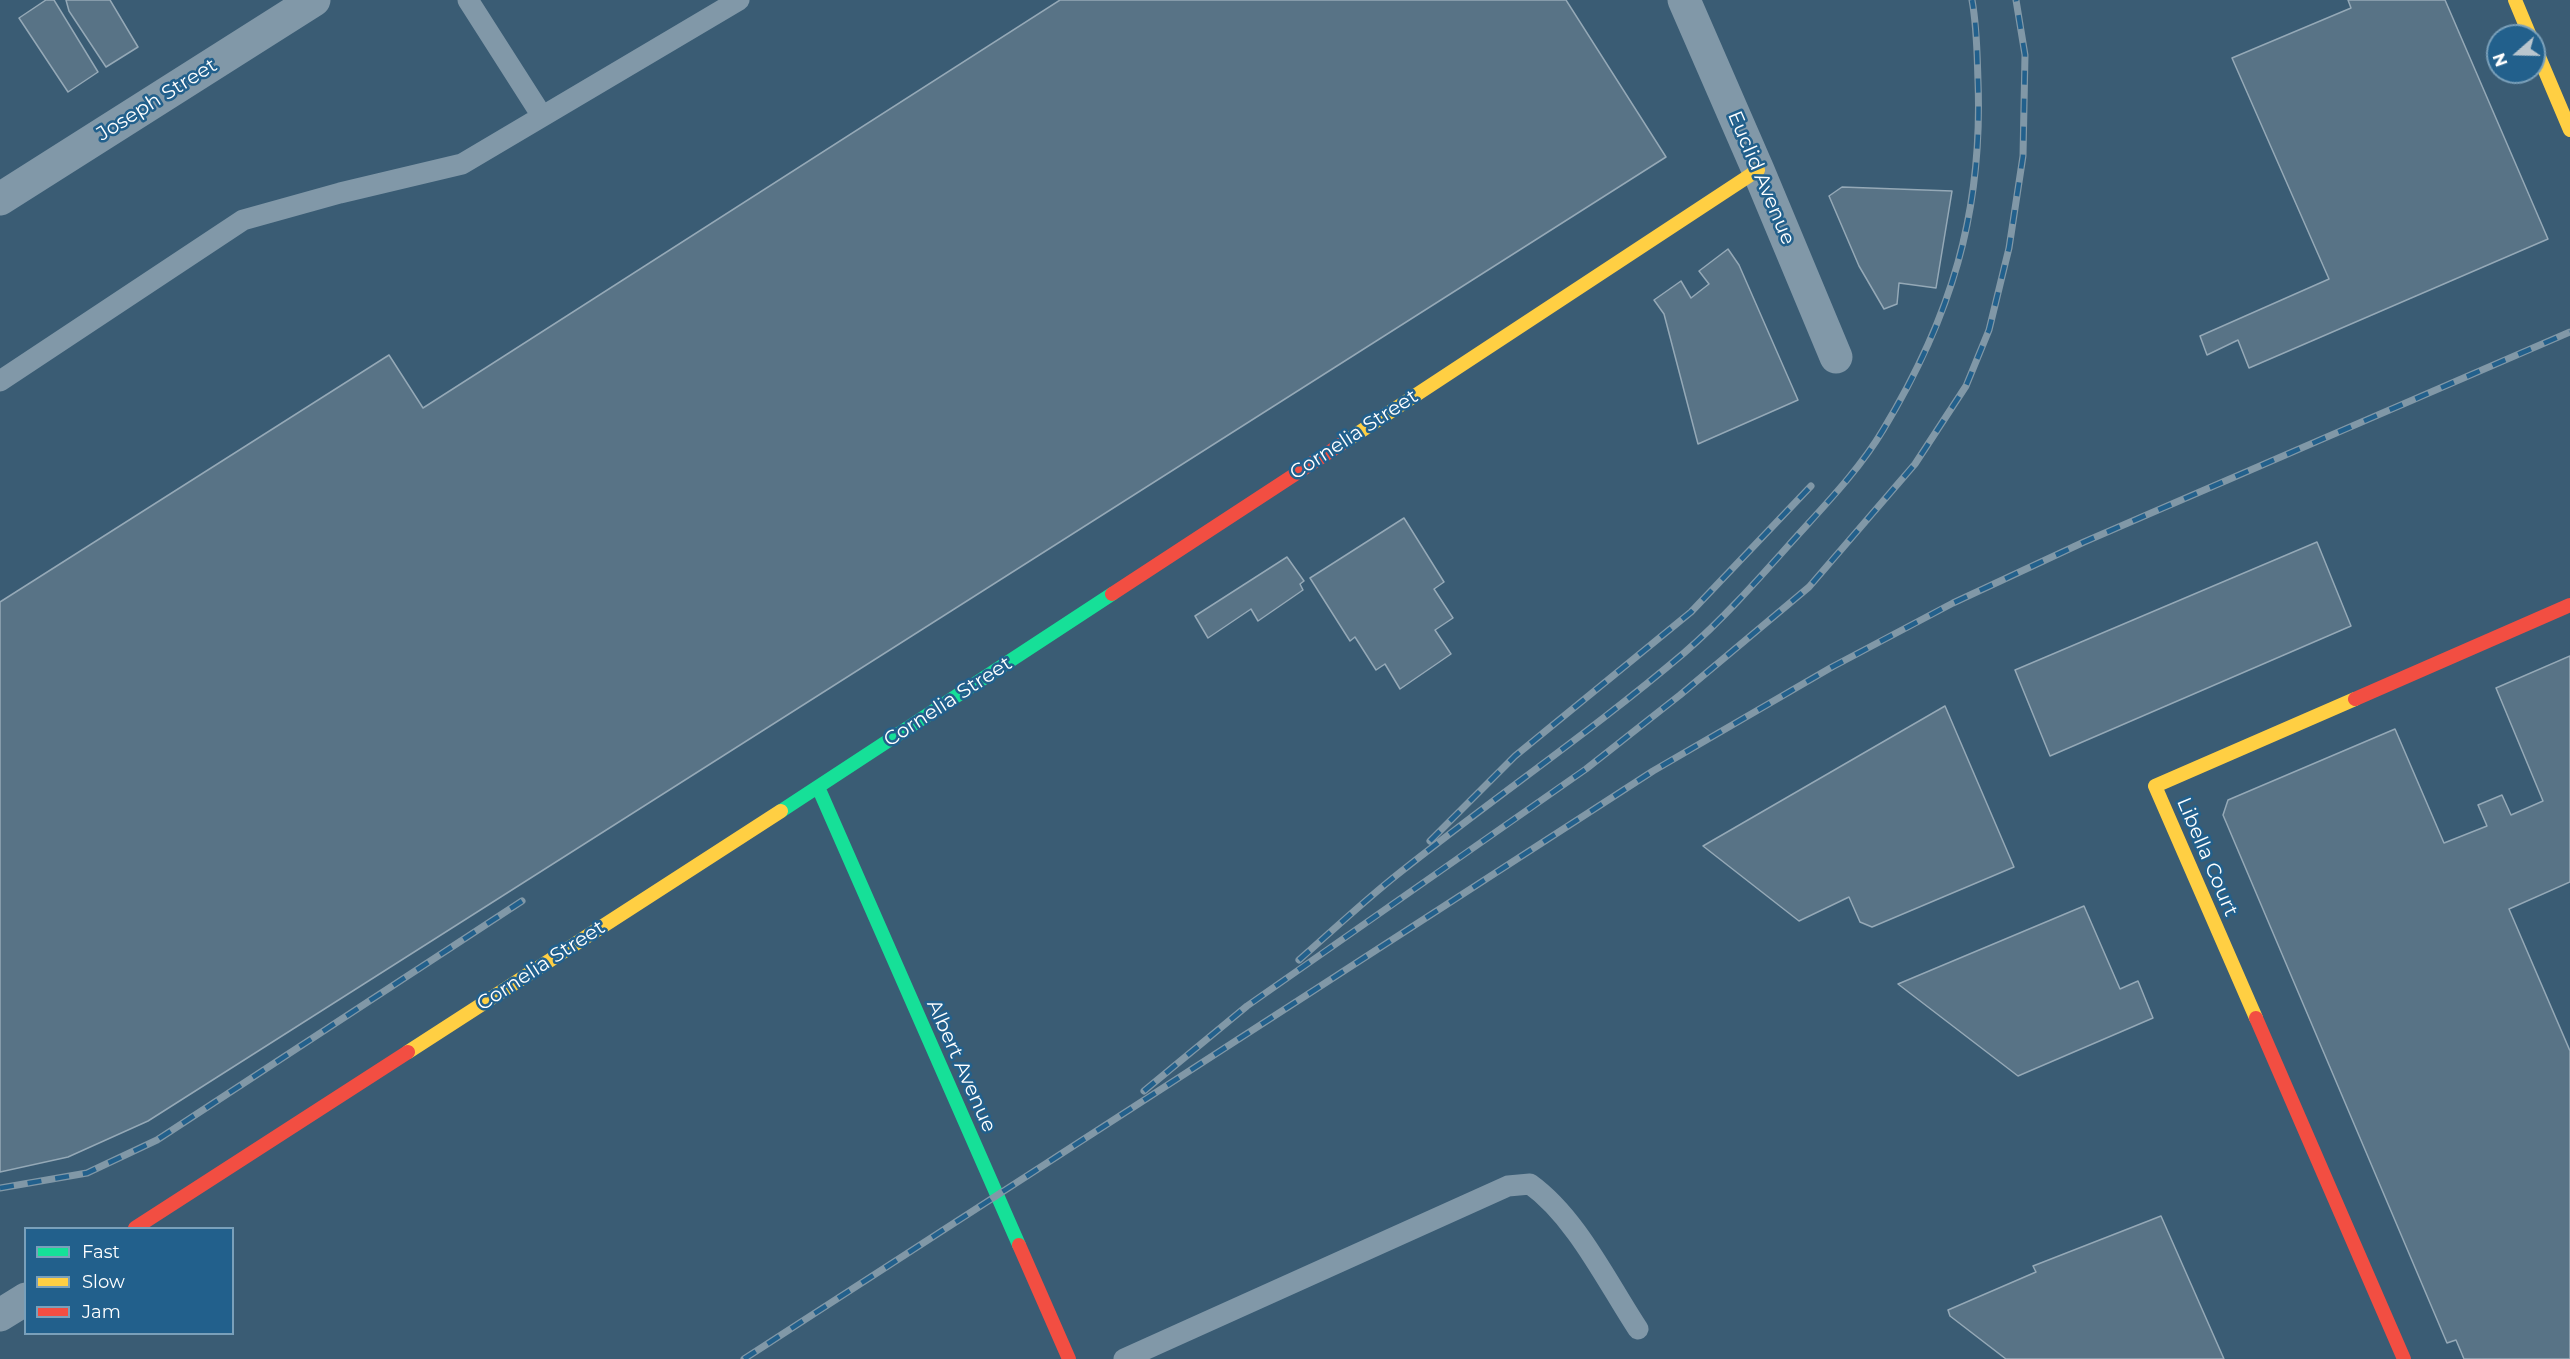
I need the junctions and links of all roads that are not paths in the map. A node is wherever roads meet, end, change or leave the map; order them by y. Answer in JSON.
{"nodes":[{"id":1,"x":314,"y":0,"type":"edge"},
{"id":2,"x":468,"y":0,"type":"edge"},
{"id":3,"x":739,"y":0,"type":"edge"},
{"id":4,"x":1684,"y":0,"type":"edge"},
{"id":5,"x":2515,"y":0,"type":"edge"},
{"id":6,"x":2525,"y":24,"type":"edge"},
{"id":7,"x":2546,"y":73,"type":"edge"},
{"id":8,"x":542,"y":116,"type":"junction"},
{"id":9,"x":2570,"y":130,"type":"edge"},
{"id":10,"x":1758,"y":170,"type":"junction"},
{"id":11,"x":0,"y":199,"type":"edge"},
{"id":12,"x":1836,"y":357,"type":"dead end"},
{"id":13,"x":0,"y":381,"type":"edge"},
{"id":14,"x":2570,"y":605,"type":"edge"},
{"id":15,"x":818,"y":787,"type":"junction"},
{"id":16,"x":137,"y":1227,"type":"edge"},
{"id":17,"x":24,"y":1300,"type":"edge"},
{"id":18,"x":0,"y":1315,"type":"edge"},
{"id":19,"x":1638,"y":1329,"type":"dead end"},
{"id":20,"x":1069,"y":1359,"type":"edge"},
{"id":21,"x":1124,"y":1359,"type":"edge"},
{"id":22,"x":2404,"y":1359,"type":"edge"}],
"edges":[{"from":1,"to":11,"type":"street","name":"Joseph Street"},
{"from":2,"to":8,"type":"lane"},
{"from":3,"to":8,"type":"lane"},
{"from":4,"to":10,"type":"street","name":"Euclid Avenue"},
{"from":5,"to":6,"type":"street"},
{"from":7,"to":9,"type":"street"},
{"from":8,"to":13,"type":"lane"},
{"from":10,"to":12,"type":"street","name":"Euclid Avenue"},
{"from":10,"to":15,"type":"street","name":"Cornelia Street"},
{"from":14,"to":22,"type":"street","name":"Libella Court"},
{"from":15,"to":16,"type":"street","name":"Cornelia Street"},
{"from":15,"to":20,"type":"street","name":"Albert Avenue"},
{"from":17,"to":18,"type":"street"},
{"from":19,"to":21,"type":"lane"}]}
